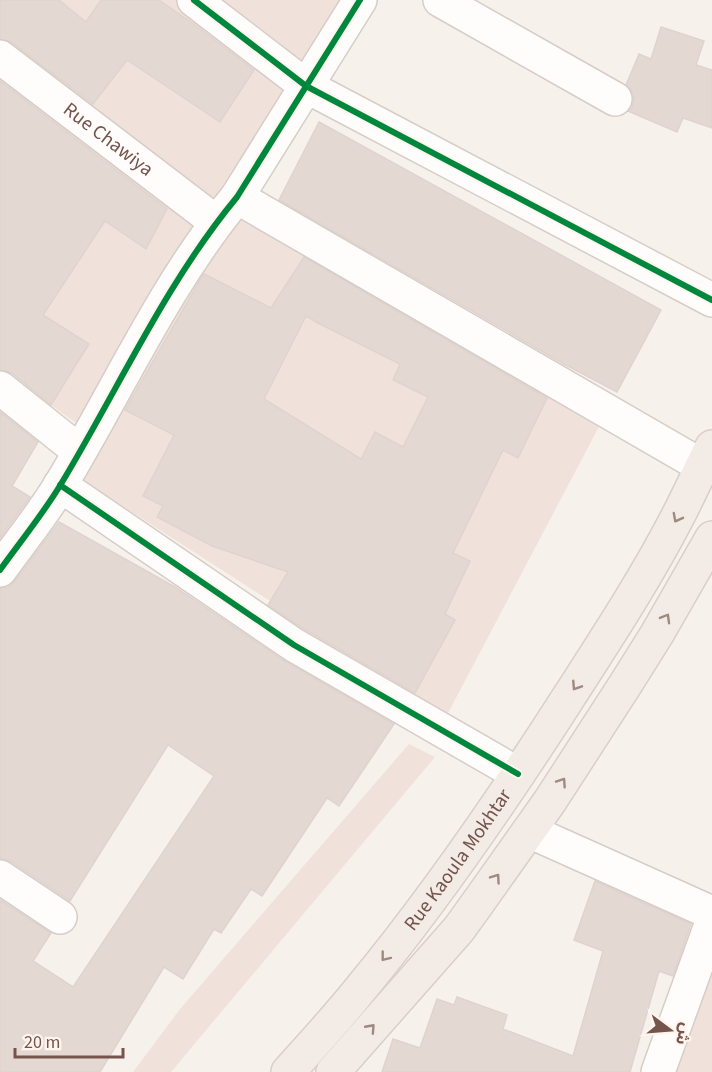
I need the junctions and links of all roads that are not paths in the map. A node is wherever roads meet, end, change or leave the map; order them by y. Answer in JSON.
{"nodes":[{"id":1,"x":194,"y":0,"type":"edge"},
{"id":2,"x":360,"y":0,"type":"edge"},
{"id":3,"x":440,"y":0,"type":"edge"},
{"id":4,"x":0,"y":57,"type":"edge"},
{"id":5,"x":306,"y":86,"type":"junction"},
{"id":6,"x":615,"y":99,"type":"dead end"},
{"id":7,"x":237,"y":197,"type":"junction"},
{"id":8,"x":216,"y":222,"type":"junction"},
{"id":9,"x":712,"y":300,"type":"edge"},
{"id":10,"x":0,"y":388,"type":"edge"},
{"id":11,"x":79,"y":451,"type":"junction"},
{"id":12,"x":707,"y":456,"type":"edge"},
{"id":13,"x":60,"y":485,"type":"junction"},
{"id":14,"x":712,"y":538,"type":"edge"},
{"id":15,"x":0,"y":570,"type":"edge"},
{"id":16,"x":518,"y":774,"type":"junction"},
{"id":17,"x":529,"y":831,"type":"junction"},
{"id":18,"x":0,"y":877,"type":"edge"},
{"id":19,"x":712,"y":913,"type":"edge"},
{"id":20,"x":60,"y":917,"type":"dead end"},
{"id":21,"x":712,"y":922,"type":"edge"},
{"id":22,"x":288,"y":1072,"type":"edge"},
{"id":23,"x":333,"y":1072,"type":"edge"},
{"id":24,"x":658,"y":1072,"type":"edge"}],
"edges":[{"from":1,"to":5,"type":"street"},
{"from":2,"to":5,"type":"street"},
{"from":3,"to":6,"type":"street"},
{"from":4,"to":8,"type":"street","name":"Rue Chawiya"},
{"from":5,"to":7,"type":"street"},
{"from":5,"to":9,"type":"street"},
{"from":7,"to":8,"type":"street"},
{"from":7,"to":12,"type":"street"},
{"from":8,"to":11,"type":"street"},
{"from":10,"to":11,"type":"street"},
{"from":11,"to":13,"type":"street"},
{"from":12,"to":16,"type":"main road","name":"Rue Kaoula Mokhtar","one_way":true},
{"from":13,"to":15,"type":"street"},
{"from":13,"to":16,"type":"street"},
{"from":17,"to":14,"type":"main road","name":"Rue Kaoula Mokhtar","one_way":true},
{"from":16,"to":22,"type":"main road","name":"Rue Kaoula Mokhtar","one_way":true},
{"from":17,"to":19,"type":"street"},
{"from":23,"to":17,"type":"main road","name":"Rue Kaoula Mokhtar","one_way":true},
{"from":18,"to":20,"type":"street"},
{"from":21,"to":24,"type":"street"}]}
